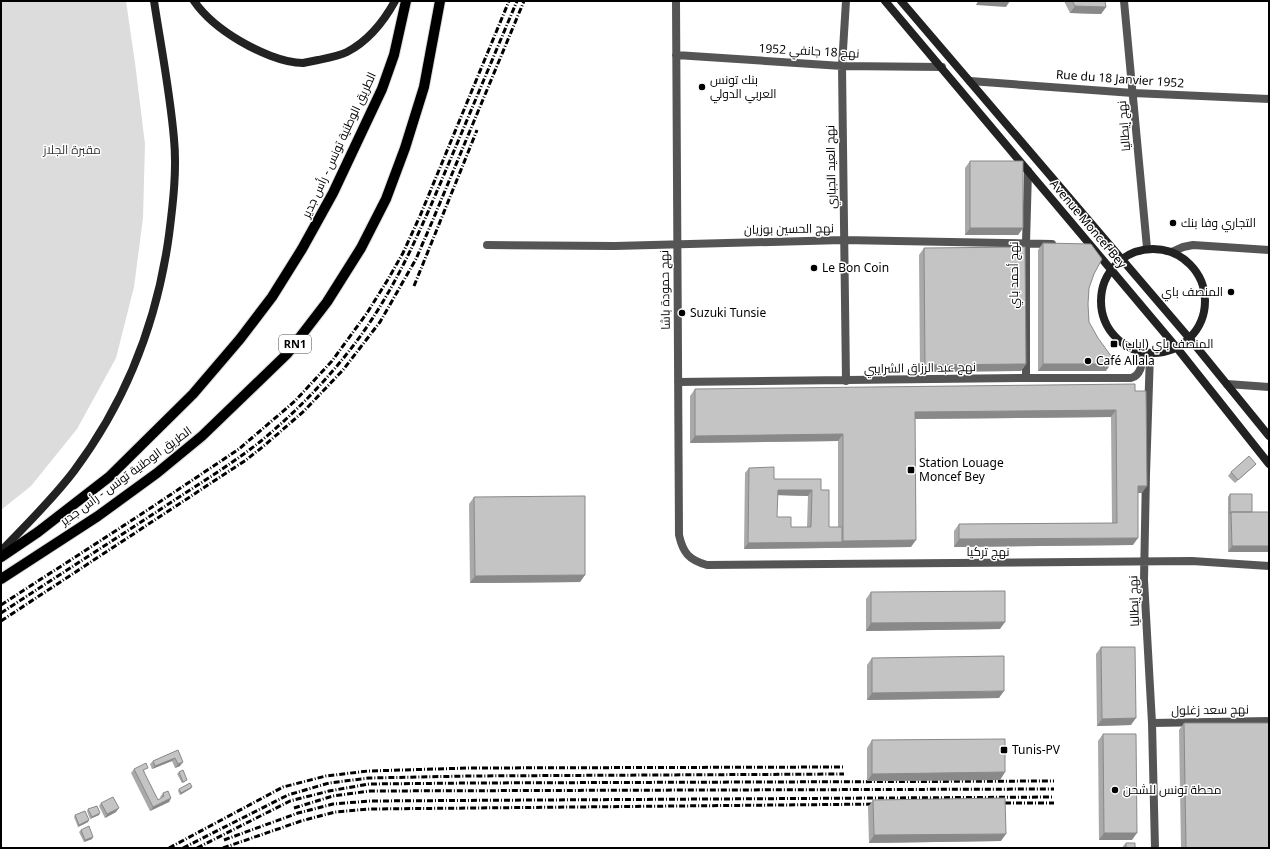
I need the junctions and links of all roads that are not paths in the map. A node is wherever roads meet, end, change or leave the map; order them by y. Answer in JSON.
{"nodes":[{"id":1,"x":154,"y":1,"type":"edge"},
{"id":2,"x":194,"y":1,"type":"edge"},
{"id":3,"x":395,"y":1,"type":"edge"},
{"id":4,"x":406,"y":1,"type":"edge"},
{"id":5,"x":440,"y":1,"type":"edge"},
{"id":6,"x":676,"y":1,"type":"edge"},
{"id":7,"x":846,"y":1,"type":"edge"},
{"id":8,"x":885,"y":1,"type":"edge"},
{"id":9,"x":901,"y":1,"type":"edge"},
{"id":10,"x":1124,"y":1,"type":"edge"},
{"id":11,"x":676,"y":55,"type":"junction"},
{"id":12,"x":842,"y":66,"type":"junction"},
{"id":13,"x":942,"y":67,"type":"junction"},
{"id":14,"x":970,"y":81,"type":"junction"},
{"id":15,"x":1133,"y":93,"type":"junction"},
{"id":16,"x":1269,"y":99,"type":"edge"},
{"id":17,"x":1028,"y":171,"type":"junction"},
{"id":18,"x":843,"y":240,"type":"junction"},
{"id":19,"x":676,"y":243,"type":"junction"},
{"id":20,"x":1026,"y":243,"type":"junction"},
{"id":21,"x":1062,"y":244,"type":"edge"},
{"id":22,"x":487,"y":245,"type":"dead end"},
{"id":23,"x":1077,"y":245,"type":"edge"},
{"id":24,"x":1091,"y":246,"type":"junction"},
{"id":25,"x":1147,"y":248,"type":"junction"},
{"id":26,"x":1269,"y":250,"type":"edge"},
{"id":27,"x":1172,"y":252,"type":"junction"},
{"id":28,"x":1122,"y":259,"type":"junction"},
{"id":29,"x":1111,"y":270,"type":"junction"},
{"id":30,"x":1190,"y":339,"type":"junction"},
{"id":31,"x":1177,"y":348,"type":"junction"},
{"id":32,"x":1147,"y":353,"type":"junction"},
{"id":33,"x":1026,"y":378,"type":"junction"},
{"id":34,"x":846,"y":381,"type":"junction"},
{"id":35,"x":678,"y":382,"type":"junction"},
{"id":36,"x":1227,"y":384,"type":"junction"},
{"id":37,"x":1269,"y":386,"type":"edge"},
{"id":38,"x":1269,"y":436,"type":"edge"},
{"id":39,"x":1269,"y":464,"type":"edge"},
{"id":40,"x":1,"y":551,"type":"edge"},
{"id":41,"x":1,"y":557,"type":"edge"},
{"id":42,"x":1145,"y":563,"type":"junction"},
{"id":43,"x":707,"y":565,"type":"joint"},
{"id":44,"x":1269,"y":566,"type":"edge"},
{"id":45,"x":1,"y":579,"type":"edge"},
{"id":46,"x":1269,"y":721,"type":"edge"},
{"id":47,"x":1152,"y":723,"type":"junction"},
{"id":48,"x":1155,"y":848,"type":"edge"}],
"edges":[{"from":1,"to":40,"type":"main road"},
{"from":2,"to":3,"type":"main road"},
{"from":4,"to":41,"type":"main road","name":"الطريق الوطنية تونس - رأس جدير"},
{"from":5,"to":45,"type":"main road","name":"الطريق الوطنية تونس - رأس جدير","number":"RN1"},
{"from":6,"to":11,"type":"street","name":"نهج حمودة باشا"},
{"from":7,"to":12,"type":"street","name":"نهج العيد الجباري"},
{"from":8,"to":13,"type":"main road","name":"Avenue Moncef Bey"},
{"from":9,"to":14,"type":"main road","name":"Avenue Moncef Bey"},
{"from":10,"to":15,"type":"street","name":"نهج إيطاليا"},
{"from":11,"to":12,"type":"street","name":"نهج 18 جانفي 1952"},
{"from":11,"to":19,"type":"street","name":"نهج حمودة باشا"},
{"from":12,"to":13,"type":"street","name":"نهج 18 جانفي 1952"},
{"from":12,"to":18,"type":"street","name":"نهج العيد الجباري"},
{"from":13,"to":17,"type":"main road","name":"Avenue Moncef Bey"},
{"from":14,"to":15,"type":"street","name":"Rue du 18 Janvier 1952"},
{"from":14,"to":28,"type":"main road","name":"Avenue Moncef Bey"},
{"from":15,"to":16,"type":"street","name":"Rue du 18 Janvier 1952"},
{"from":15,"to":25,"type":"street","name":"نهج إيطاليا"},
{"from":17,"to":20,"type":"street","name":"نهج أحمد باي"},
{"from":17,"to":24,"type":"main road","name":"Avenue Moncef Bey"},
{"from":18,"to":19,"type":"street","name":"نهج الحسين بوزيان"},
{"from":18,"to":20,"type":"street","name":"نهج الحسين بوزيان"},
{"from":18,"to":34,"type":"street","name":"نهج العيد الجباري"},
{"from":19,"to":22,"type":"street","name":"نهج الحسين بوزيان"},
{"from":19,"to":35,"type":"street","name":"نهج حمودة باشا"},
{"from":20,"to":21,"type":"street","name":"نهج الحسين بوزيان"},
{"from":20,"to":33,"type":"street","name":"نهج أحمد باي"},
{"from":23,"to":24,"type":"street"},
{"from":24,"to":29,"type":"main road","name":"Avenue Moncef Bey"},
{"from":25,"to":27,"type":"main road"},
{"from":25,"to":28,"type":"main road"},
{"from":26,"to":27,"type":"street"},
{"from":27,"to":30,"type":"main road"},
{"from":28,"to":29,"type":"main road"},
{"from":28,"to":30,"type":"main road","name":"Avenue Moncef Bey"},
{"from":29,"to":31,"type":"main road","name":"Avenue Moncef Bey"},
{"from":29,"to":32,"type":"main road"},
{"from":30,"to":31,"type":"main road"},
{"from":30,"to":36,"type":"main road","name":"Avenue Moncef Bey"},
{"from":31,"to":32,"type":"main road"},
{"from":31,"to":39,"type":"main road","name":"Avenue Moncef Bey"},
{"from":32,"to":33,"type":"street","name":"نهج عبد الرزاق الشرايبي"},
{"from":32,"to":42,"type":"street","name":"نهج إيطاليا"},
{"from":33,"to":34,"type":"street","name":"نهج عبد الرزاق الشرايبي"},
{"from":34,"to":35,"type":"street","name":"نهج عبد الرزاق الشرايبي"},
{"from":35,"to":43,"type":"street","name":"نهج حمودة باشا"},
{"from":36,"to":37,"type":"street"},
{"from":36,"to":38,"type":"main road","name":"Avenue Moncef Bey"},
{"from":42,"to":43,"type":"street","name":"نهج تركيا"},
{"from":42,"to":44,"type":"street","name":"نهج تركيا"},
{"from":42,"to":47,"type":"street","name":"نهج إيطاليا"},
{"from":46,"to":47,"type":"street","name":"نهج سعد زغلول"},
{"from":47,"to":48,"type":"street","name":"نهج إيطاليا"}]}
